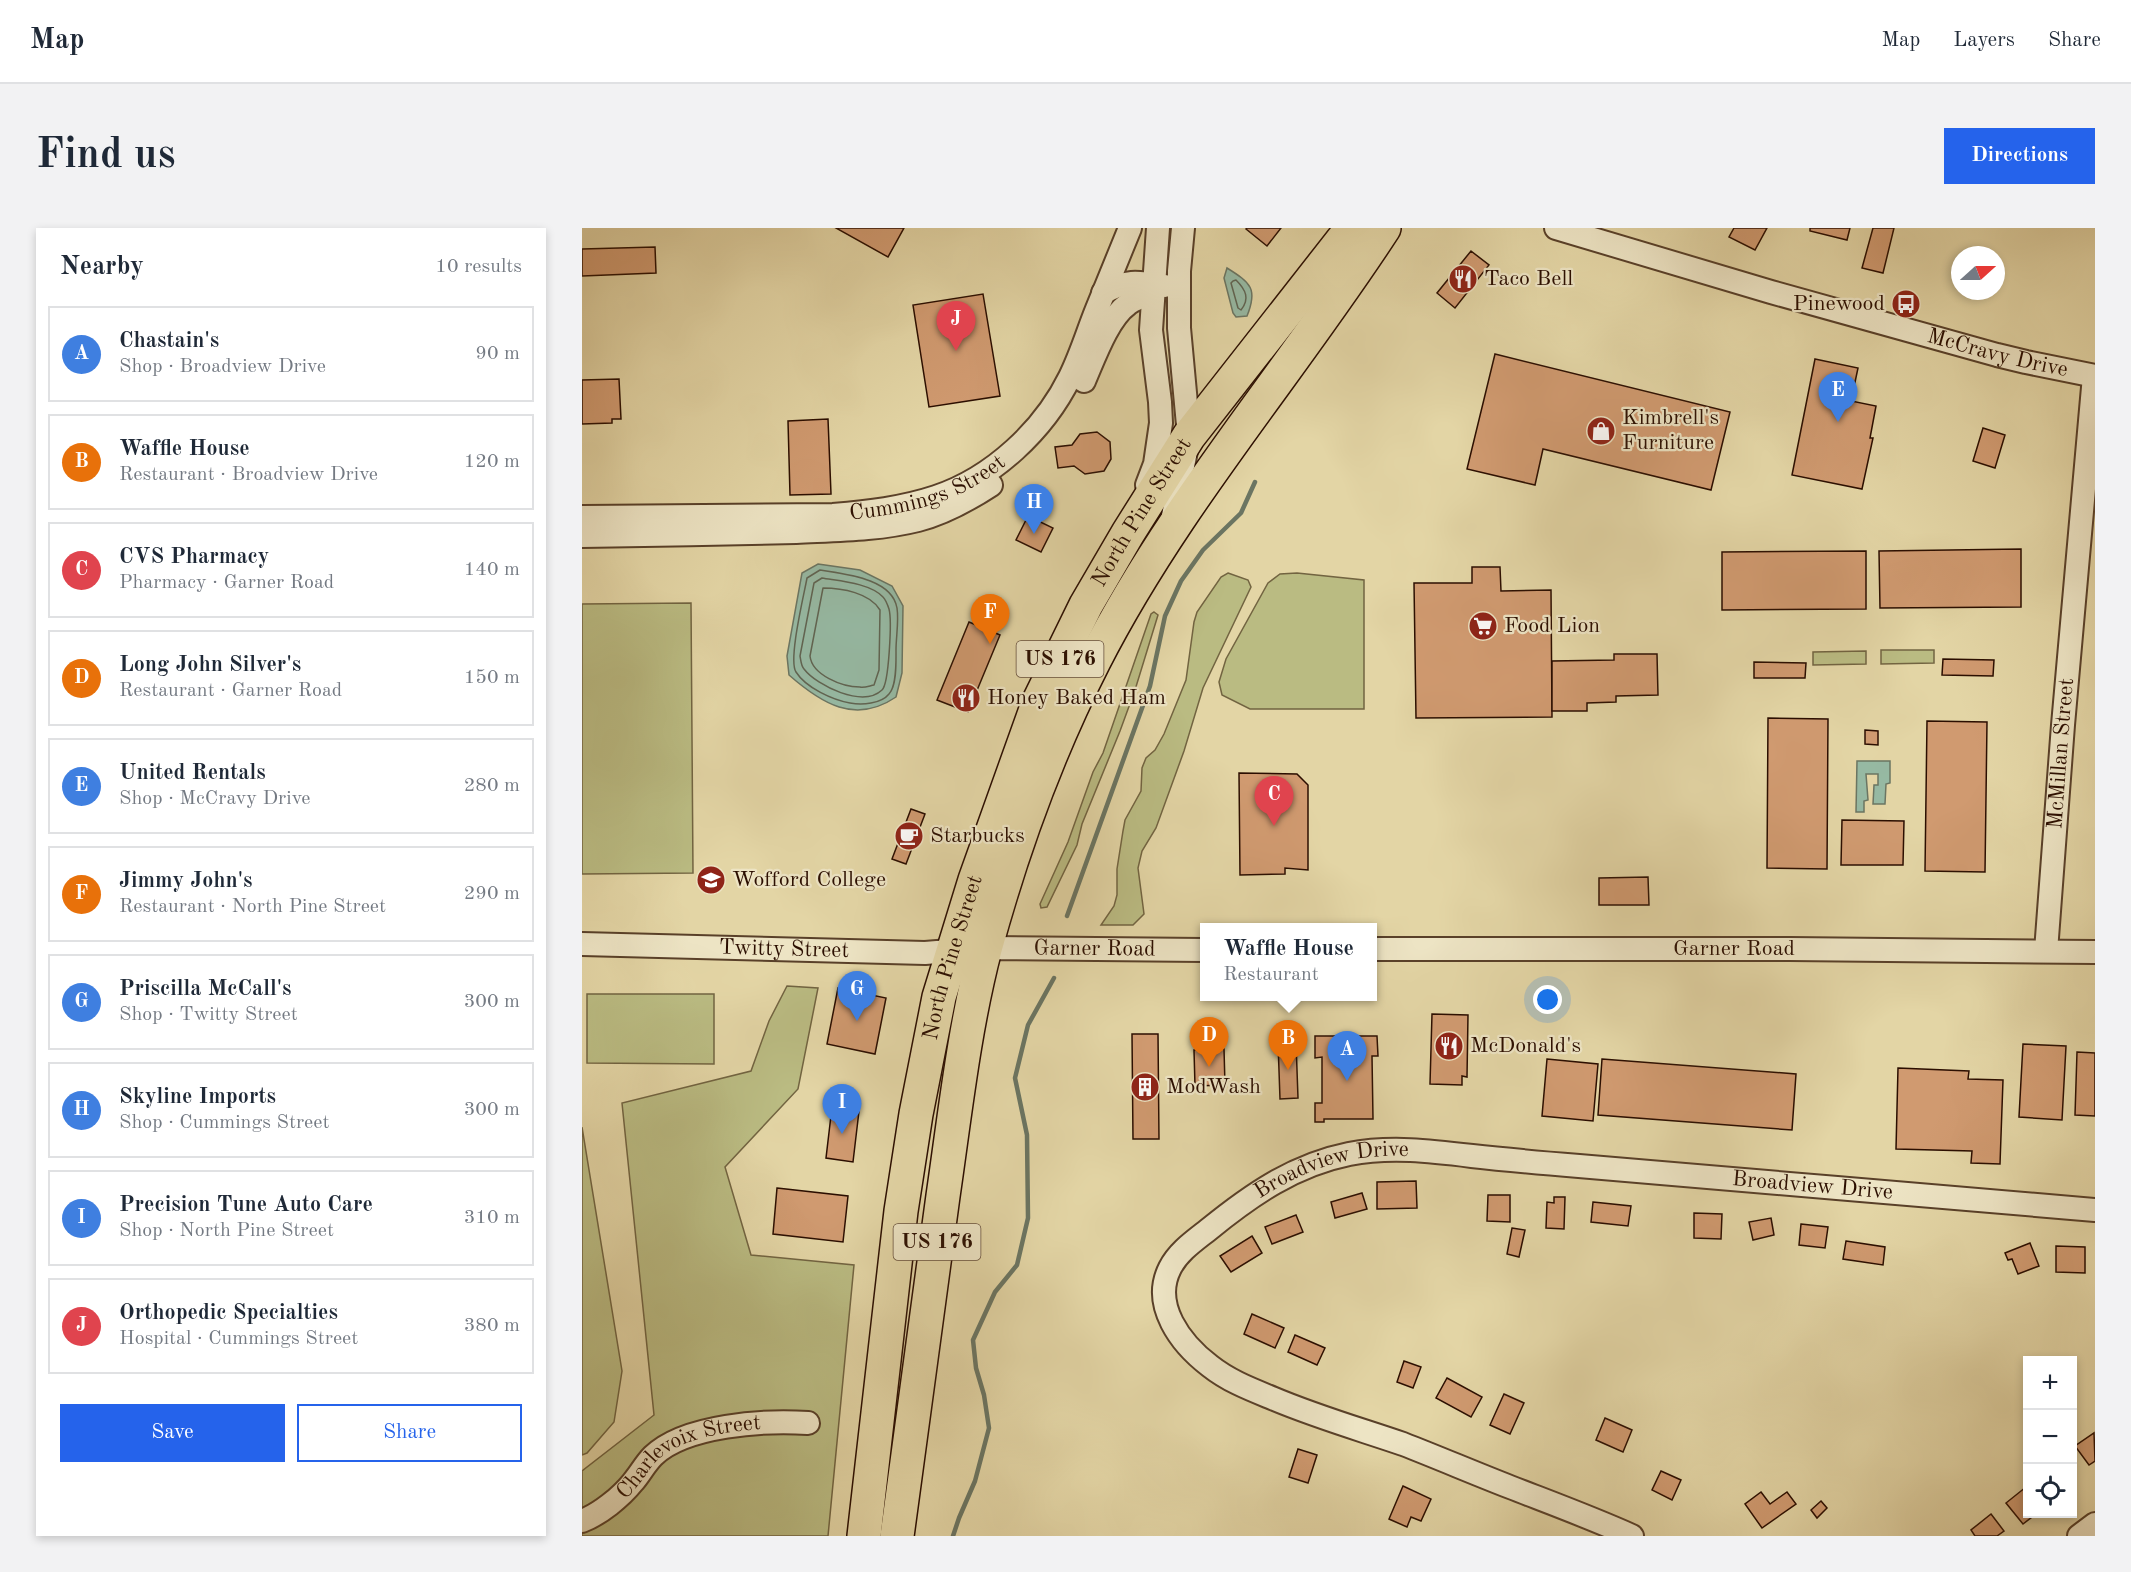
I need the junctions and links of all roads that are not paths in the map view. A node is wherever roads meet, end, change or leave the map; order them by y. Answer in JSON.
{"nodes":[{"id":1,"x":1130,"y":228,"type":"edge"},
{"id":2,"x":1183,"y":228,"type":"edge"},
{"id":3,"x":1352,"y":228,"type":"edge"},
{"id":4,"x":1384,"y":228,"type":"edge"},
{"id":5,"x":1556,"y":228,"type":"edge"},
{"id":6,"x":1158,"y":229,"type":"edge"},
{"id":7,"x":1179,"y":287,"type":"junction"},
{"id":8,"x":1154,"y":289,"type":"junction"},
{"id":9,"x":1103,"y":293,"type":"junction"},
{"id":10,"x":1110,"y":326,"type":"junction"},
{"id":11,"x":1151,"y":330,"type":"junction"},
{"id":12,"x":2095,"y":376,"type":"edge"},
{"id":13,"x":1189,"y":436,"type":"junction"},
{"id":14,"x":582,"y":517,"type":"edge"},
{"id":15,"x":1170,"y":529,"type":"junction"},
{"id":16,"x":1128,"y":533,"type":"junction"},
{"id":17,"x":582,"y":536,"type":"edge"},
{"id":18,"x":582,"y":944,"type":"edge"},
{"id":19,"x":986,"y":948,"type":"junction"},
{"id":20,"x":1377,"y":949,"type":"edge"},
{"id":21,"x":1200,"y":950,"type":"edge"},
{"id":22,"x":953,"y":951,"type":"junction"},
{"id":23,"x":2046,"y":951,"type":"junction"},
{"id":24,"x":2095,"y":952,"type":"edge"},
{"id":25,"x":2095,"y":1210,"type":"edge"},
{"id":26,"x":808,"y":1423,"type":"dead end"},
{"id":27,"x":582,"y":1521,"type":"edge"},
{"id":28,"x":2095,"y":1524,"type":"edge"},
{"id":29,"x":864,"y":1536,"type":"edge"},
{"id":30,"x":897,"y":1536,"type":"edge"},
{"id":31,"x":1632,"y":1536,"type":"edge"},
{"id":32,"x":2079,"y":1536,"type":"edge"}],
"edges":[{"from":1,"to":9,"type":"street","name":"Cummings Street"},
{"from":2,"to":7,"type":"street"},
{"from":3,"to":13,"type":"highway","name":"North Pine Street","number":"US 176"},
{"from":4,"to":15,"type":"highway","name":"North Pine Street","number":"US 176"},
{"from":5,"to":12,"type":"street","name":"McCravy Drive"},
{"from":6,"to":8,"type":"street"},
{"from":7,"to":8,"type":"street"},
{"from":7,"to":13,"type":"street"},
{"from":8,"to":9,"type":"street"},
{"from":8,"to":10,"type":"street","name":"Cummings Street"},
{"from":8,"to":11,"type":"street"},
{"from":9,"to":14,"type":"street","name":"Cummings Street"},
{"from":10,"to":11,"type":"street"},
{"from":10,"to":17,"type":"street","name":"Cummings Street"},
{"from":11,"to":16,"type":"street"},
{"from":12,"to":23,"type":"street","name":"McMillan Street"},
{"from":13,"to":15,"type":"street"},
{"from":13,"to":16,"type":"highway","name":"North Pine Street","number":"US 176"},
{"from":15,"to":19,"type":"highway","name":"North Pine Street","number":"US 176"},
{"from":16,"to":22,"type":"highway","name":"North Pine Street","number":"US 176"},
{"from":18,"to":22,"type":"street","name":"Twitty Street"},
{"from":19,"to":21,"type":"street","name":"Garner Road"},
{"from":19,"to":22,"type":"street","name":"Twitty Street"},
{"from":19,"to":30,"type":"highway","name":"North Pine Street","number":"US 176"},
{"from":20,"to":23,"type":"street","name":"Garner Road"},
{"from":22,"to":29,"type":"highway","name":"North Pine Street","number":"US 176"},
{"from":23,"to":24,"type":"street","name":"Garner Road"},
{"from":25,"to":31,"type":"street","name":"Broadview Drive"},
{"from":26,"to":27,"type":"street","name":"Charlevoix Street"},
{"from":28,"to":32,"type":"street"}]}
